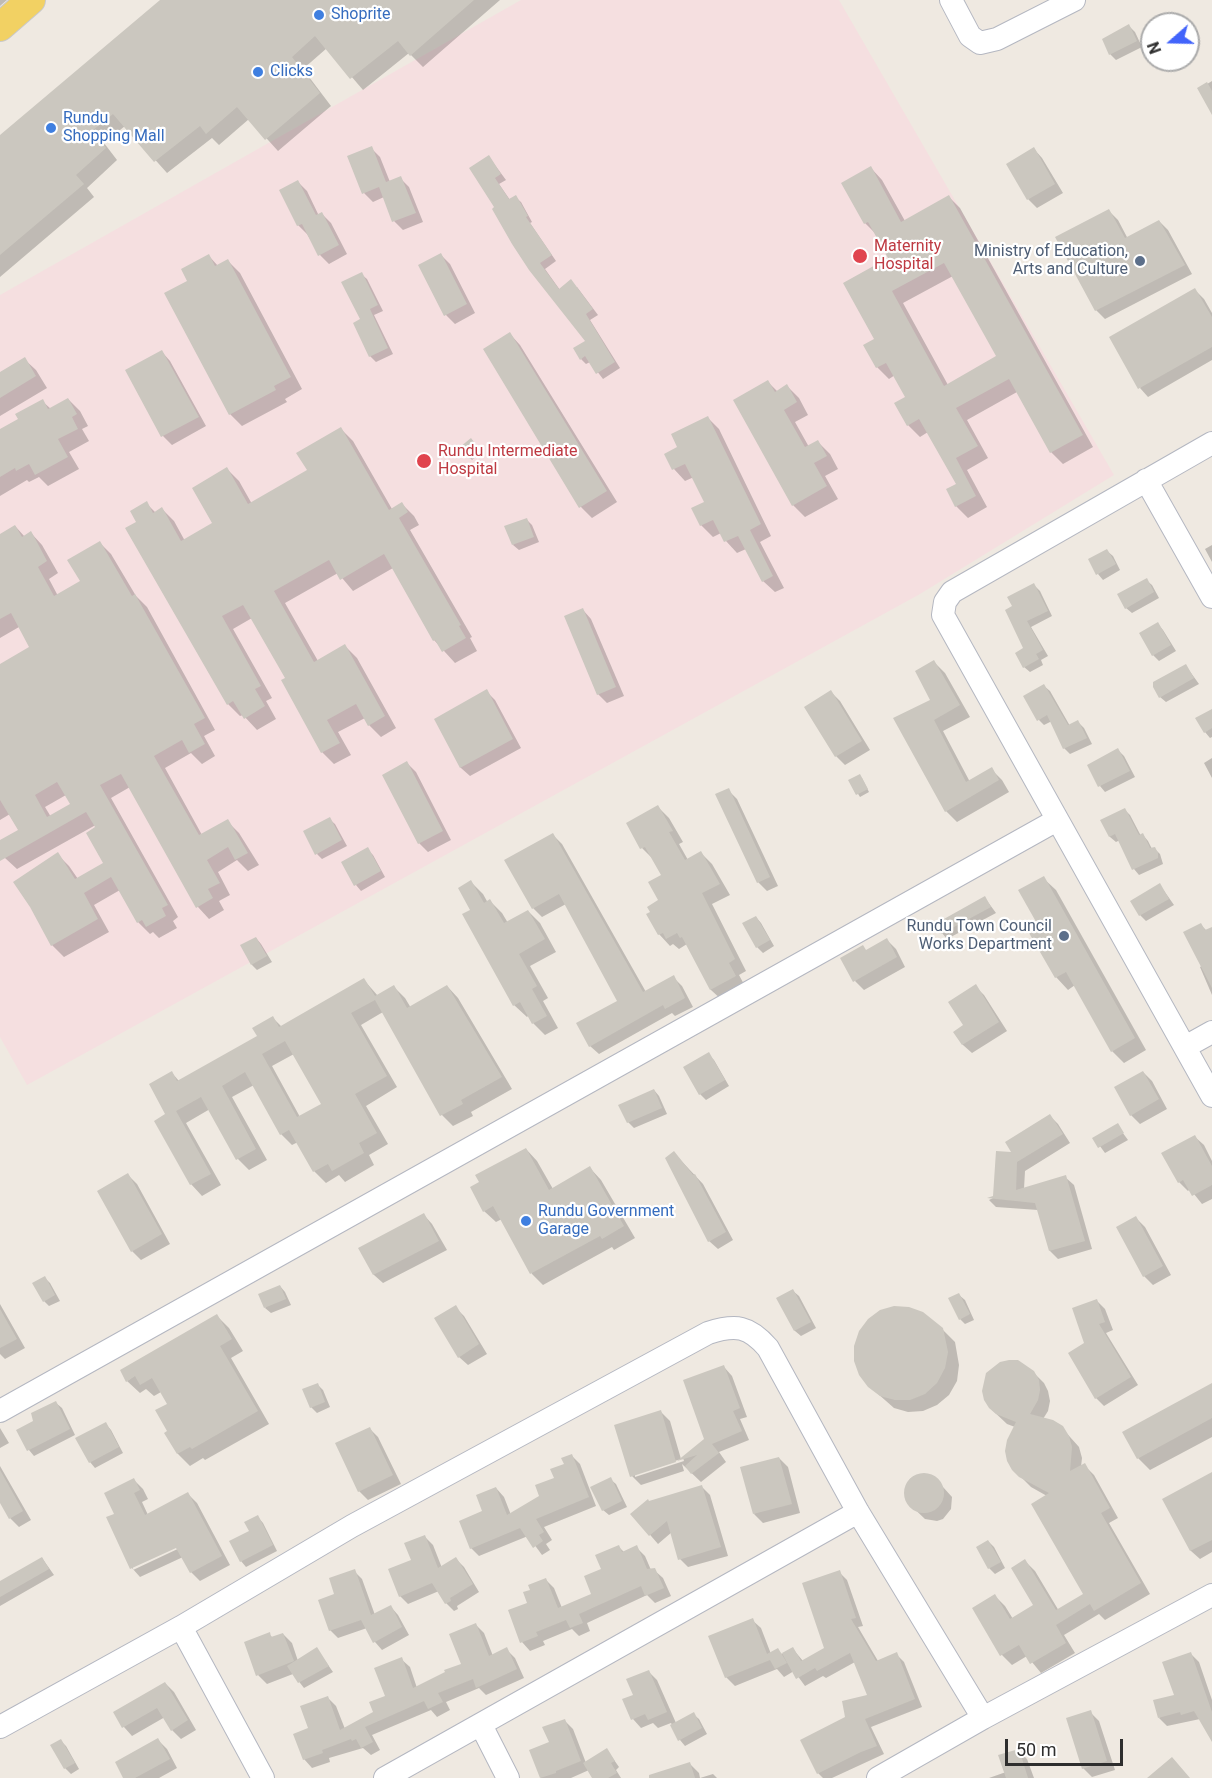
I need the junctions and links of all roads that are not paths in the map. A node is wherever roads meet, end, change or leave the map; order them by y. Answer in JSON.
{"nodes":[{"id":1,"x":31,"y":0,"type":"edge"},
{"id":2,"x":951,"y":0,"type":"edge"},
{"id":3,"x":1074,"y":0,"type":"edge"},
{"id":4,"x":0,"y":27,"type":"edge"},
{"id":5,"x":1212,"y":443,"type":"edge"},
{"id":6,"x":1146,"y":480,"type":"junction"},
{"id":7,"x":1212,"y":597,"type":"edge"},
{"id":8,"x":1057,"y":820,"type":"junction"},
{"id":9,"x":1212,"y":1032,"type":"edge"},
{"id":10,"x":1185,"y":1047,"type":"junction"},
{"id":11,"x":1212,"y":1096,"type":"edge"},
{"id":12,"x":0,"y":1411,"type":"edge"},
{"id":13,"x":858,"y":1512,"type":"junction"},
{"id":14,"x":1212,"y":1595,"type":"edge"},
{"id":15,"x":180,"y":1627,"type":"junction"},
{"id":16,"x":983,"y":1718,"type":"junction"},
{"id":17,"x":481,"y":1725,"type":"junction"},
{"id":18,"x":0,"y":1727,"type":"edge"},
{"id":19,"x":263,"y":1778,"type":"edge"},
{"id":20,"x":385,"y":1778,"type":"edge"},
{"id":21,"x":508,"y":1778,"type":"edge"},
{"id":22,"x":878,"y":1778,"type":"edge"}],
"edges":[{"from":1,"to":4,"type":"main road"},
{"from":2,"to":3,"type":"street"},
{"from":5,"to":6,"type":"street"},
{"from":6,"to":7,"type":"street"},
{"from":6,"to":8,"type":"street"},
{"from":8,"to":10,"type":"street"},
{"from":8,"to":12,"type":"street"},
{"from":9,"to":10,"type":"street"},
{"from":10,"to":11,"type":"street"},
{"from":13,"to":15,"type":"street"},
{"from":13,"to":16,"type":"street"},
{"from":13,"to":17,"type":"street"},
{"from":14,"to":16,"type":"street"},
{"from":15,"to":18,"type":"street"},
{"from":15,"to":19,"type":"street"},
{"from":16,"to":22,"type":"street"},
{"from":17,"to":20,"type":"street"},
{"from":17,"to":21,"type":"street"}]}
